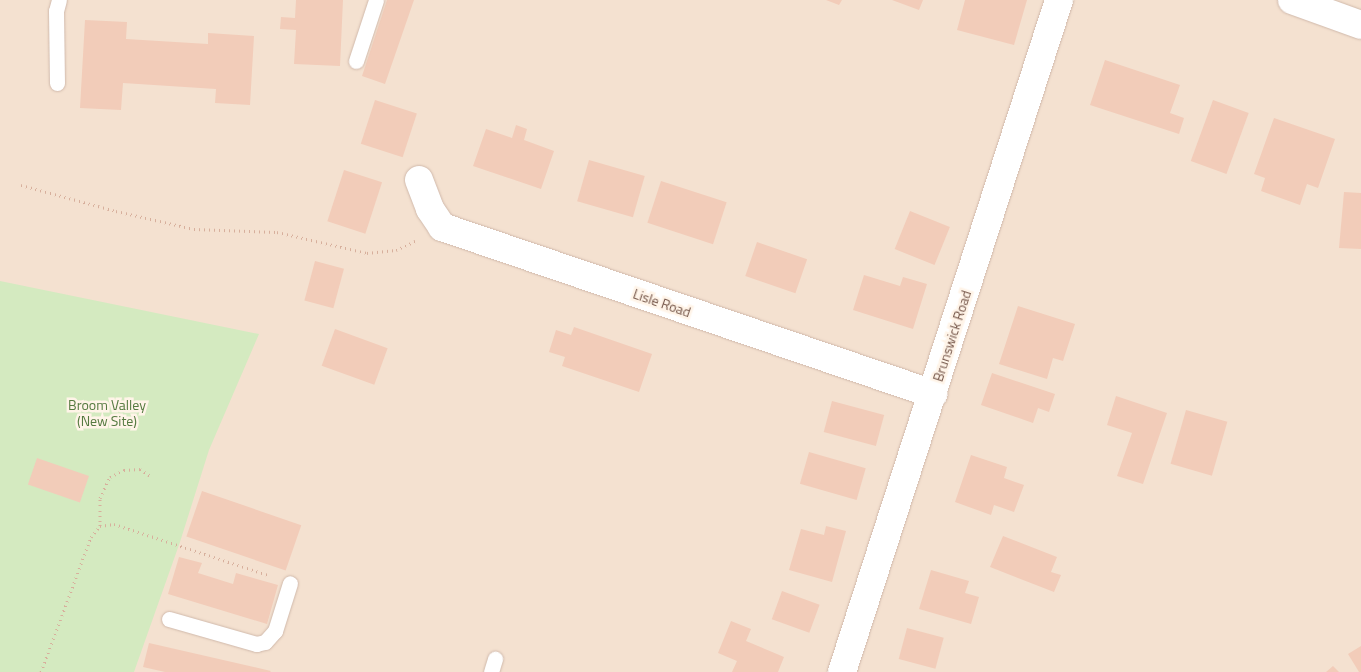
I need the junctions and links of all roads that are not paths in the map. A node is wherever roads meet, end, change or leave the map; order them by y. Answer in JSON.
{"nodes":[{"id":1,"x":59,"y":0,"type":"edge"},
{"id":2,"x":376,"y":0,"type":"edge"},
{"id":3,"x":1059,"y":0,"type":"edge"},
{"id":4,"x":1292,"y":0,"type":"edge"},
{"id":5,"x":1361,"y":24,"type":"edge"},
{"id":6,"x":356,"y":61,"type":"dead end"},
{"id":7,"x":57,"y":83,"type":"dead end"},
{"id":8,"x":419,"y":180,"type":"dead end"},
{"id":9,"x":933,"y":394,"type":"junction"},
{"id":10,"x":290,"y":583,"type":"road end"},
{"id":11,"x":169,"y":619,"type":"dead end"},
{"id":12,"x":842,"y":672,"type":"edge"}],
"edges":[{"from":1,"to":7,"type":"lane"},
{"from":2,"to":6,"type":"lane"},
{"from":3,"to":9,"type":"street","name":"Brunswick Road"},
{"from":4,"to":5,"type":"street"},
{"from":8,"to":9,"type":"street","name":"Lisle Road"},
{"from":9,"to":12,"type":"street","name":"Brunswick Road"},
{"from":10,"to":11,"type":"lane"}]}
